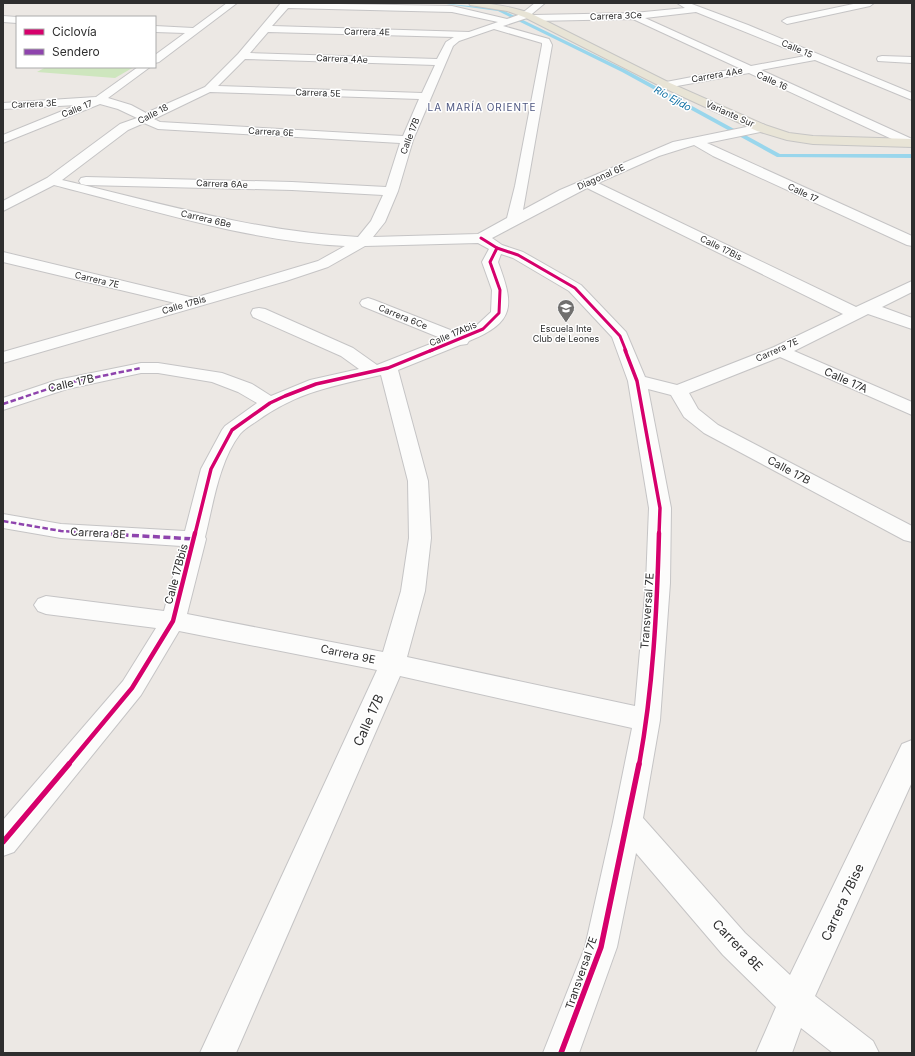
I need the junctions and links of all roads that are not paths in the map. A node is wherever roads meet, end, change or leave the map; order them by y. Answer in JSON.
{"nodes":[{"id":1,"x":233,"y":3,"type":"edge"},
{"id":2,"x":473,"y":3,"type":"edge"},
{"id":3,"x":539,"y":3,"type":"edge"},
{"id":4,"x":681,"y":3,"type":"edge"},
{"id":5,"x":870,"y":3,"type":"edge"},
{"id":6,"x":286,"y":4,"type":"edge"},
{"id":7,"x":698,"y":9,"type":"junction"},
{"id":8,"x":528,"y":16,"type":"junction"},
{"id":9,"x":634,"y":16,"type":"junction"},
{"id":10,"x":3,"y":19,"type":"edge"},
{"id":11,"x":16,"y":20,"type":"edge"},
{"id":12,"x":509,"y":21,"type":"junction"},
{"id":13,"x":787,"y":21,"type":"dead end"},
{"id":14,"x":492,"y":26,"type":"junction"},
{"id":15,"x":156,"y":29,"type":"edge"},
{"id":16,"x":266,"y":29,"type":"junction"},
{"id":17,"x":194,"y":31,"type":"junction"},
{"id":18,"x":468,"y":34,"type":"junction"},
{"id":19,"x":242,"y":56,"type":"junction"},
{"id":20,"x":816,"y":58,"type":"junction"},
{"id":21,"x":156,"y":59,"type":"edge"},
{"id":22,"x":882,"y":59,"type":"dead end"},
{"id":23,"x":912,"y":60,"type":"edge"},
{"id":24,"x":441,"y":62,"type":"junction"},
{"id":25,"x":144,"y":68,"type":"edge"},
{"id":26,"x":748,"y":69,"type":"junction"},
{"id":27,"x":666,"y":85,"type":"junction"},
{"id":28,"x":209,"y":89,"type":"junction"},
{"id":29,"x":427,"y":96,"type":"junction"},
{"id":30,"x":912,"y":97,"type":"edge"},
{"id":31,"x":99,"y":100,"type":"junction"},
{"id":32,"x":112,"y":102,"type":"joint"},
{"id":33,"x":3,"y":106,"type":"edge"},
{"id":34,"x":141,"y":116,"type":"junction"},
{"id":35,"x":762,"y":128,"type":"junction"},
{"id":36,"x":3,"y":139,"type":"edge"},
{"id":37,"x":407,"y":140,"type":"junction"},
{"id":38,"x":695,"y":141,"type":"junction"},
{"id":39,"x":912,"y":143,"type":"edge"},
{"id":40,"x":52,"y":181,"type":"junction"},
{"id":41,"x":587,"y":183,"type":"junction"},
{"id":42,"x":522,"y":186,"type":"junction"},
{"id":43,"x":391,"y":191,"type":"junction"},
{"id":44,"x":565,"y":193,"type":"junction"},
{"id":45,"x":3,"y":207,"type":"edge"},
{"id":46,"x":514,"y":219,"type":"junction"},
{"id":47,"x":362,"y":242,"type":"junction"},
{"id":48,"x":912,"y":242,"type":"edge"},
{"id":49,"x":488,"y":243,"type":"junction"},
{"id":50,"x":3,"y":257,"type":"edge"},
{"id":51,"x":912,"y":286,"type":"edge"},
{"id":52,"x":192,"y":302,"type":"junction"},
{"id":53,"x":368,"y":303,"type":"dead end"},
{"id":54,"x":862,"y":310,"type":"junction"},
{"id":55,"x":260,"y":312,"type":"dead end"},
{"id":56,"x":912,"y":324,"type":"edge"},
{"id":57,"x":461,"y":340,"type":"junction"},
{"id":58,"x":780,"y":351,"type":"junction"},
{"id":59,"x":3,"y":358,"type":"edge"},
{"id":60,"x":381,"y":370,"type":"junction"},
{"id":61,"x":637,"y":381,"type":"junction"},
{"id":62,"x":678,"y":391,"type":"junction"},
{"id":63,"x":270,"y":403,"type":"junction"},
{"id":64,"x":3,"y":404,"type":"edge"},
{"id":65,"x":912,"y":409,"type":"edge"},
{"id":66,"x":3,"y":521,"type":"edge"},
{"id":67,"x":912,"y":535,"type":"edge"},
{"id":68,"x":195,"y":539,"type":"junction"},
{"id":69,"x":46,"y":605,"type":"dead end"},
{"id":70,"x":173,"y":621,"type":"junction"},
{"id":71,"x":394,"y":663,"type":"junction"},
{"id":72,"x":646,"y":720,"type":"junction"},
{"id":73,"x":912,"y":752,"type":"edge"},
{"id":74,"x":628,"y":822,"type":"junction"},
{"id":75,"x":3,"y":842,"type":"edge"},
{"id":76,"x":795,"y":1002,"type":"junction"},
{"id":77,"x":218,"y":1053,"type":"edge"},
{"id":78,"x":561,"y":1053,"type":"edge"},
{"id":79,"x":774,"y":1053,"type":"edge"},
{"id":80,"x":861,"y":1053,"type":"edge"}],
"edges":[{"from":1,"to":17,"type":"street"},
{"from":2,"to":8,"type":"main road","name":"Variante Sur"},
{"from":3,"to":8,"type":"street"},
{"from":4,"to":7,"type":"street","name":"Calle 15"},
{"from":5,"to":13,"type":"street"},
{"from":6,"to":12,"type":"street"},
{"from":6,"to":16,"type":"street","name":"Calle 18"},
{"from":7,"to":9,"type":"street","name":"Carrera 3Ce"},
{"from":7,"to":20,"type":"street","name":"Calle 15"},
{"from":8,"to":9,"type":"street","name":"Carrera 3Ce"},
{"from":8,"to":12,"type":"street","name":"Calle 17B"},
{"from":8,"to":27,"type":"main road","name":"Variante Sur"},
{"from":9,"to":26,"type":"street","name":"Calle 16"},
{"from":10,"to":11,"type":"street"},
{"from":12,"to":14,"type":"street","name":"Calle 17B"},
{"from":14,"to":18,"type":"street","name":"Calle 17B"},
{"from":14,"to":42,"type":"street"},
{"from":15,"to":17,"type":"street"},
{"from":16,"to":18,"type":"street","name":"Carrera 4E"},
{"from":16,"to":19,"type":"street","name":"Calle 18"},
{"from":17,"to":21,"type":"street"},
{"from":18,"to":24,"type":"street","name":"Calle 17B"},
{"from":19,"to":24,"type":"street","name":"Carrera 4Ae"},
{"from":19,"to":28,"type":"street","name":"Calle 18"},
{"from":20,"to":26,"type":"street","name":"Carrera 4Ae"},
{"from":20,"to":30,"type":"street","name":"Calle 15"},
{"from":22,"to":23,"type":"street"},
{"from":24,"to":29,"type":"street","name":"Calle 17B"},
{"from":25,"to":31,"type":"street","name":"Calle 17"},
{"from":26,"to":27,"type":"street","name":"Carrera 4Ae"},
{"from":26,"to":39,"type":"street","name":"Calle 16"},
{"from":27,"to":35,"type":"main road","name":"Variante Sur"},
{"from":28,"to":29,"type":"street","name":"Carrera 5E"},
{"from":28,"to":34,"type":"street","name":"Calle 18"},
{"from":29,"to":37,"type":"street","name":"Calle 17B"},
{"from":31,"to":32,"type":"street","name":"Carrera 3E"},
{"from":31,"to":33,"type":"street","name":"Carrera 3E"},
{"from":31,"to":36,"type":"street","name":"Calle 17"},
{"from":32,"to":34,"type":"street","name":"Carrera 6E"},
{"from":34,"to":37,"type":"street","name":"Carrera 6E"},
{"from":34,"to":40,"type":"street","name":"Calle 18"},
{"from":35,"to":38,"type":"street","name":"Diagonal 6E"},
{"from":35,"to":39,"type":"main road","name":"Variante Sur"},
{"from":37,"to":43,"type":"street","name":"Calle 17B"},
{"from":38,"to":41,"type":"street","name":"Diagonal 6E"},
{"from":38,"to":48,"type":"street","name":"Calle 17"},
{"from":40,"to":43,"type":"street","name":"Carrera 6Ae"},
{"from":40,"to":45,"type":"street","name":"Calle 18"},
{"from":40,"to":47,"type":"street","name":"Carrera 6Be"},
{"from":41,"to":44,"type":"street","name":"Diagonal 6E"},
{"from":41,"to":54,"type":"street","name":"Calle 17Bis"},
{"from":42,"to":44,"type":"street"},
{"from":42,"to":46,"type":"street"},
{"from":43,"to":47,"type":"street","name":"Calle 17B"},
{"from":44,"to":46,"type":"street","name":"Diagonal 6E"},
{"from":46,"to":49,"type":"street","name":"Diagonal 6E"},
{"from":47,"to":49,"type":"street","name":"Carrera 6Be"},
{"from":47,"to":52,"type":"street","name":"Calle 17Bis"},
{"from":49,"to":57,"type":"street","name":"Calle 17Abis"},
{"from":49,"to":61,"type":"street","name":"Transversal 7E"},
{"from":50,"to":52,"type":"street","name":"Carrera 7E"},
{"from":51,"to":54,"type":"street","name":"Carrera 7E"},
{"from":52,"to":59,"type":"street","name":"Calle 17Bis"},
{"from":53,"to":57,"type":"street","name":"Carrera 6Ce"},
{"from":54,"to":56,"type":"street","name":"Calle 17Bis"},
{"from":54,"to":58,"type":"street","name":"Carrera 7E"},
{"from":55,"to":60,"type":"street"},
{"from":57,"to":60,"type":"street","name":"Calle 17Abis"},
{"from":58,"to":62,"type":"street","name":"Carrera 7E"},
{"from":58,"to":65,"type":"street","name":"Calle 17A"},
{"from":60,"to":63,"type":"street","name":"Calle 17Bbis"},
{"from":60,"to":71,"type":"street","name":"Calle 17B"},
{"from":61,"to":62,"type":"street"},
{"from":61,"to":72,"type":"street","name":"Transversal 7E"},
{"from":62,"to":67,"type":"street","name":"Calle 17B"},
{"from":63,"to":64,"type":"street","name":"Calle 17B"},
{"from":63,"to":68,"type":"street","name":"Calle 17Bbis"},
{"from":66,"to":68,"type":"street","name":"Carrera 8E"},
{"from":68,"to":70,"type":"street","name":"Calle 17Bbis"},
{"from":69,"to":70,"type":"street","name":"Carrera 9E"},
{"from":70,"to":71,"type":"street","name":"Carrera 9E"},
{"from":70,"to":75,"type":"street","name":"Calle 17Bbis"},
{"from":71,"to":72,"type":"street","name":"Carrera 9E"},
{"from":71,"to":77,"type":"street","name":"Calle 17B"},
{"from":72,"to":74,"type":"street","name":"Transversal 7E"},
{"from":73,"to":76,"type":"street","name":"Carrera 7Bise"},
{"from":74,"to":76,"type":"street","name":"Carrera 8E"},
{"from":74,"to":78,"type":"street","name":"Transversal 7E"},
{"from":76,"to":79,"type":"street","name":"Carrera 7Bise"},
{"from":76,"to":80,"type":"street","name":"Carrera 8E"}]}
